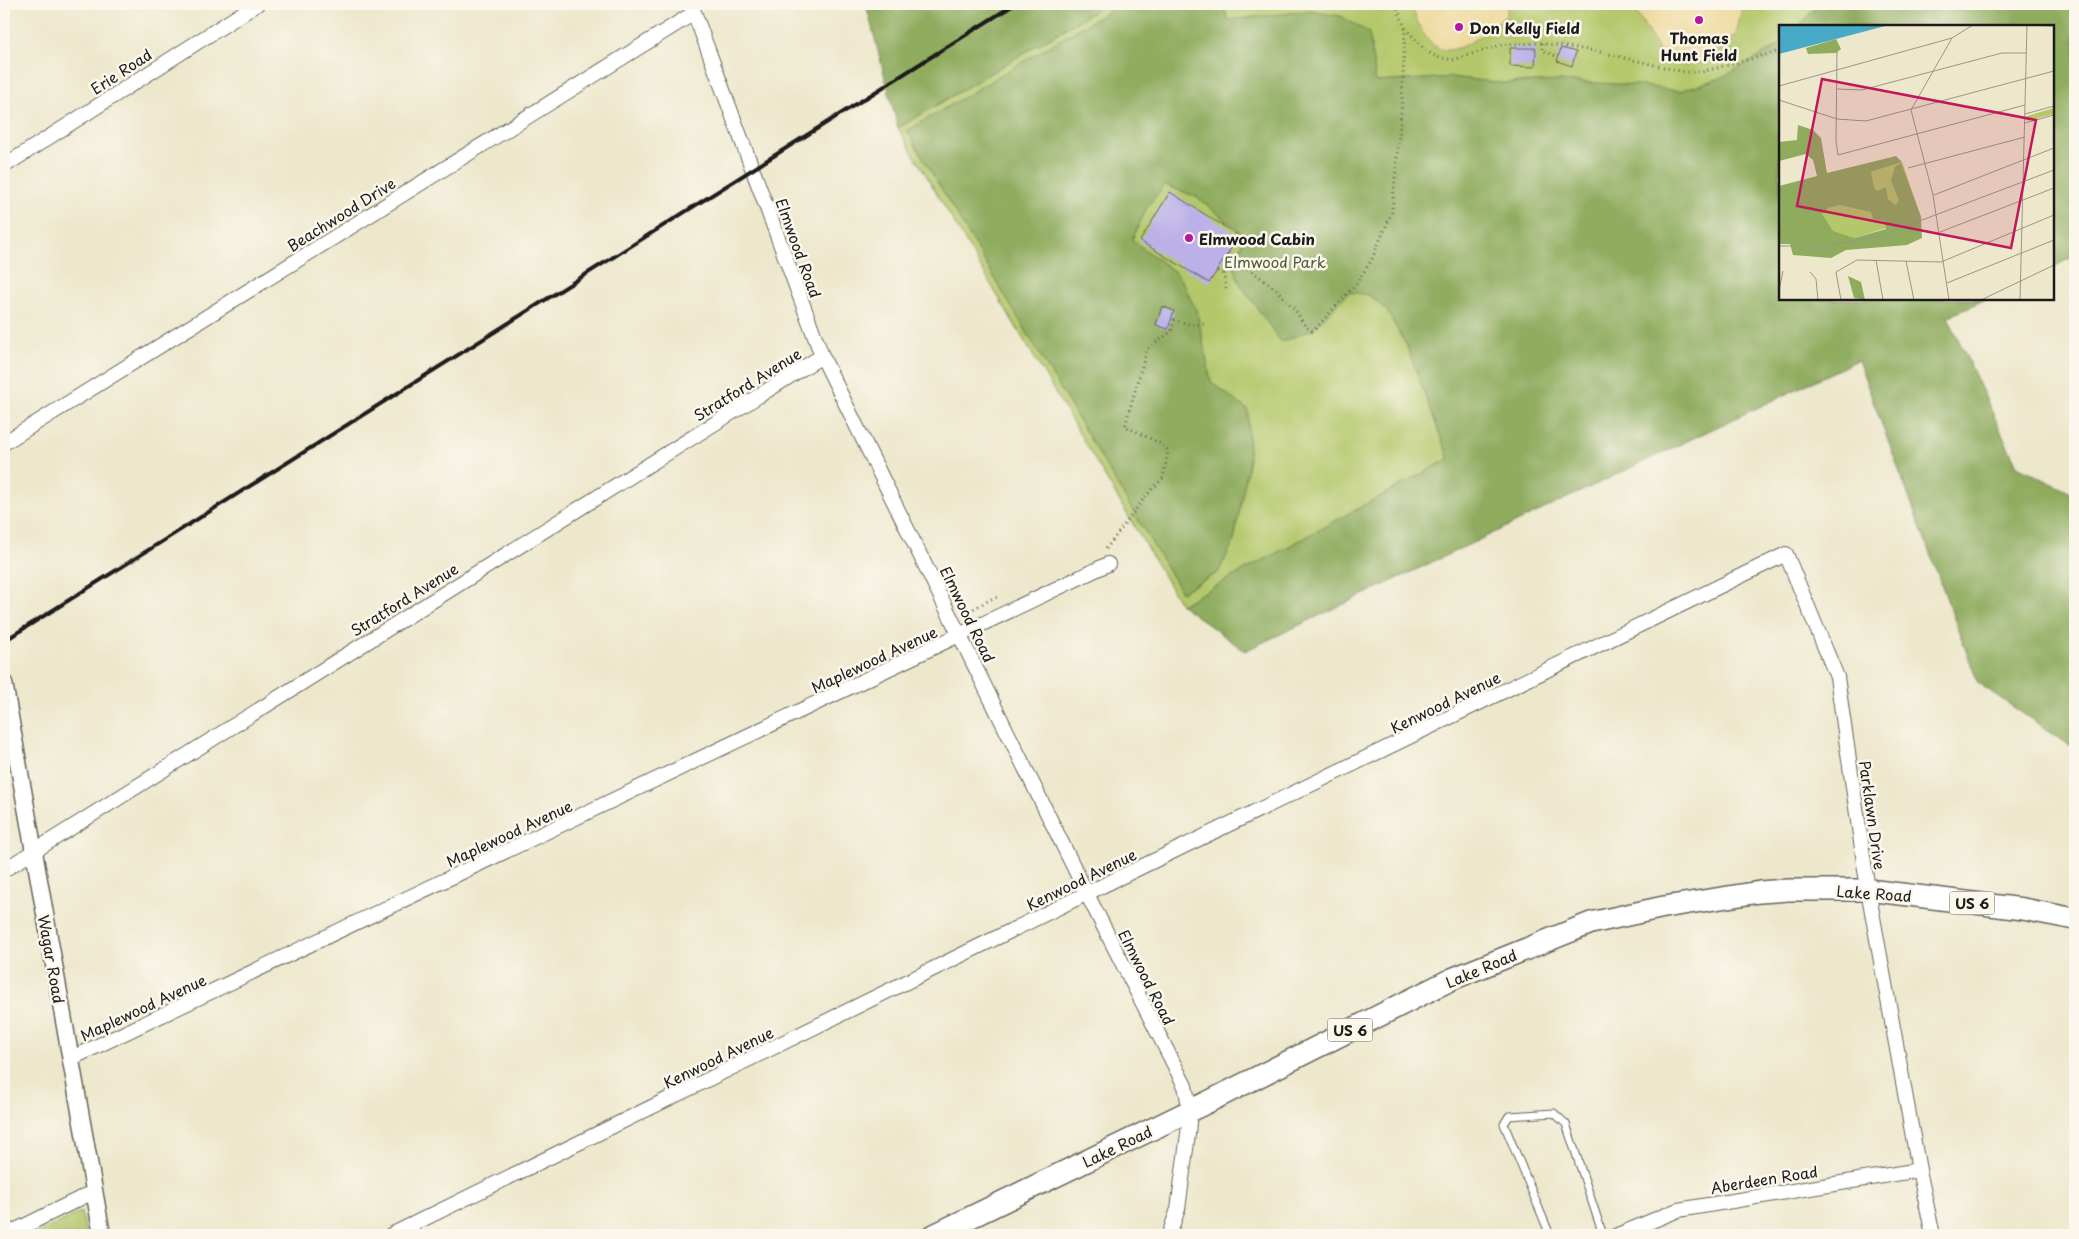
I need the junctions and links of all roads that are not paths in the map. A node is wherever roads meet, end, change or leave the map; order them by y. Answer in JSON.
{"nodes":[{"id":1,"x":257,"y":4,"type":"edge"},
{"id":2,"x":693,"y":9,"type":"edge"},
{"id":3,"x":4,"y":166,"type":"edge"},
{"id":4,"x":822,"y":356,"type":"junction"},
{"id":5,"x":4,"y":443,"type":"edge"},
{"id":6,"x":1786,"y":554,"type":"joint"},
{"id":7,"x":1106,"y":558,"type":"road end"},
{"id":8,"x":961,"y":635,"type":"junction"},
{"id":9,"x":4,"y":683,"type":"edge"},
{"id":10,"x":32,"y":853,"type":"junction"},
{"id":11,"x":4,"y":870,"type":"edge"},
{"id":12,"x":1868,"y":890,"type":"junction"},
{"id":13,"x":1087,"y":894,"type":"junction"},
{"id":14,"x":2075,"y":919,"type":"edge"},
{"id":15,"x":70,"y":1059,"type":"junction"},
{"id":16,"x":1190,"y":1110,"type":"junction"},
{"id":17,"x":1919,"y":1170,"type":"junction"},
{"id":18,"x":93,"y":1192,"type":"junction"},
{"id":19,"x":6,"y":1235,"type":"edge"},
{"id":20,"x":102,"y":1235,"type":"edge"},
{"id":21,"x":391,"y":1235,"type":"edge"},
{"id":22,"x":934,"y":1235,"type":"edge"},
{"id":23,"x":1168,"y":1235,"type":"edge"},
{"id":24,"x":1550,"y":1235,"type":"edge"},
{"id":25,"x":1603,"y":1235,"type":"edge"},
{"id":26,"x":1618,"y":1235,"type":"edge"},
{"id":27,"x":1933,"y":1235,"type":"edge"}],
"edges":[{"from":1,"to":3,"type":"street","name":"Erie Road"},
{"from":2,"to":4,"type":"street","name":"Elmwood Road"},
{"from":2,"to":5,"type":"street","name":"Beachwood Drive"},
{"from":4,"to":8,"type":"street","name":"Elmwood Road"},
{"from":4,"to":10,"type":"street","name":"Stratford Avenue"},
{"from":6,"to":12,"type":"street","name":"Parklawn Drive"},
{"from":6,"to":13,"type":"street","name":"Kenwood Avenue"},
{"from":7,"to":8,"type":"street","name":"Maplewood Avenue"},
{"from":8,"to":13,"type":"street","name":"Elmwood Road"},
{"from":8,"to":15,"type":"street","name":"Maplewood Avenue"},
{"from":9,"to":10,"type":"street","name":"Wagar Road"},
{"from":10,"to":11,"type":"street","name":"Stratford Avenue"},
{"from":10,"to":15,"type":"street","name":"Wagar Road"},
{"from":12,"to":14,"type":"main road","name":"Lake Road","number":"US 6"},
{"from":12,"to":16,"type":"main road","name":"Lake Road","number":"US 6"},
{"from":12,"to":17,"type":"street","name":"Parklawn Drive"},
{"from":13,"to":16,"type":"street","name":"Elmwood Road"},
{"from":13,"to":21,"type":"street","name":"Kenwood Avenue"},
{"from":15,"to":18,"type":"street","name":"Wagar Road"},
{"from":16,"to":22,"type":"main road","name":"Lake Road","number":"US 6"},
{"from":16,"to":23,"type":"street","name":"Elmwood Road"},
{"from":17,"to":26,"type":"street","name":"Aberdeen Road"},
{"from":17,"to":27,"type":"street","name":"Parklawn Drive"},
{"from":18,"to":19,"type":"street"},
{"from":18,"to":20,"type":"street","name":"Wagar Road"},
{"from":24,"to":25,"type":"lane"}]}
